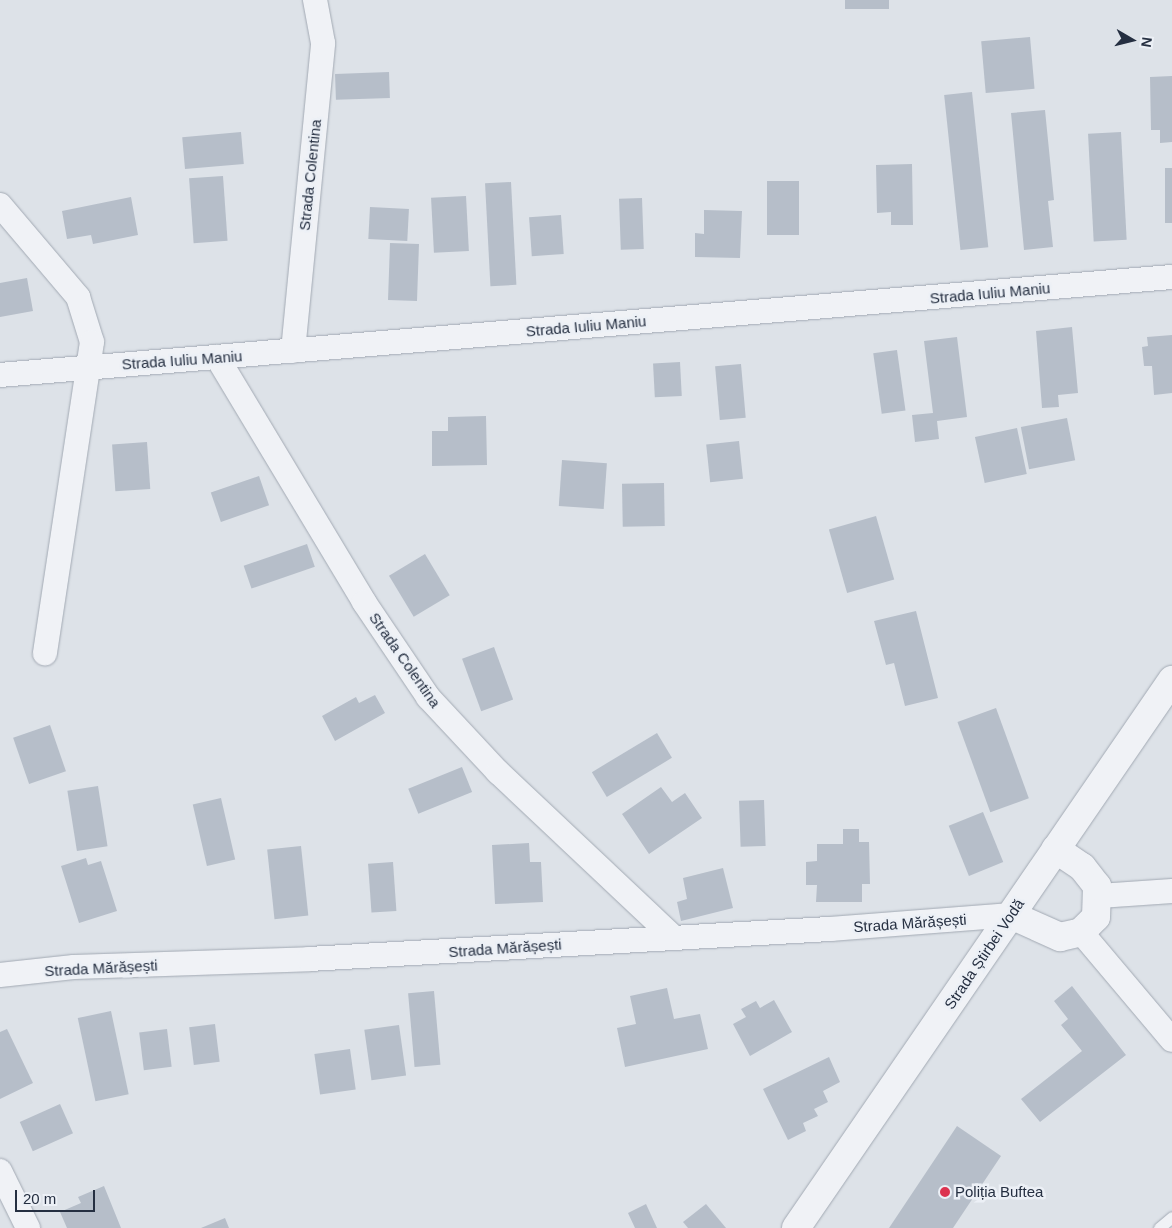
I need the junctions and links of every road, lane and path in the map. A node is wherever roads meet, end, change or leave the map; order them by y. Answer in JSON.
{"nodes":[{"id":1,"x":315,"y":0,"type":"edge"},
{"id":2,"x":0,"y":205,"type":"edge"},
{"id":3,"x":1172,"y":277,"type":"edge"},
{"id":4,"x":293,"y":351,"type":"junction"},
{"id":5,"x":217,"y":357,"type":"junction"},
{"id":6,"x":92,"y":367,"type":"junction"},
{"id":7,"x":0,"y":375,"type":"edge"},
{"id":8,"x":45,"y":653,"type":"dead end"},
{"id":9,"x":1172,"y":680,"type":"edge"},
{"id":10,"x":1055,"y":849,"type":"junction"},
{"id":11,"x":1172,"y":891,"type":"edge"},
{"id":12,"x":1099,"y":896,"type":"junction"},
{"id":13,"x":1011,"y":914,"type":"junction"},
{"id":14,"x":1081,"y":932,"type":"junction"},
{"id":15,"x":673,"y":937,"type":"junction"},
{"id":16,"x":0,"y":975,"type":"edge"},
{"id":17,"x":1172,"y":1040,"type":"edge"},
{"id":18,"x":0,"y":1171,"type":"edge"},
{"id":19,"x":1172,"y":1217,"type":"edge"},
{"id":20,"x":28,"y":1228,"type":"edge"},
{"id":21,"x":796,"y":1228,"type":"edge"},
{"id":22,"x":1159,"y":1228,"type":"edge"}],
"edges":[{"from":1,"to":4,"type":"street","name":"Strada Colentina"},
{"from":2,"to":6,"type":"street"},
{"from":3,"to":4,"type":"street","name":"Strada Iuliu Maniu"},
{"from":4,"to":5,"type":"street","name":"Strada Iuliu Maniu"},
{"from":5,"to":6,"type":"street","name":"Strada Iuliu Maniu"},
{"from":5,"to":15,"type":"street","name":"Strada Colentina"},
{"from":6,"to":7,"type":"street","name":"Strada Iuliu Maniu"},
{"from":6,"to":8,"type":"street"},
{"from":9,"to":10,"type":"street","name":"Strada Știrbei Vodă"},
{"from":10,"to":12,"type":"street"},
{"from":10,"to":13,"type":"street","name":"Strada Știrbei Vodă"},
{"from":11,"to":12,"type":"street"},
{"from":12,"to":14,"type":"street"},
{"from":13,"to":14,"type":"street"},
{"from":13,"to":15,"type":"street","name":"Strada Mărășești"},
{"from":13,"to":21,"type":"street","name":"Strada Știrbei Vodă"},
{"from":14,"to":17,"type":"street"},
{"from":15,"to":16,"type":"street","name":"Strada Mărășești"},
{"from":18,"to":20,"type":"street"},
{"from":19,"to":22,"type":"lane"}]}
